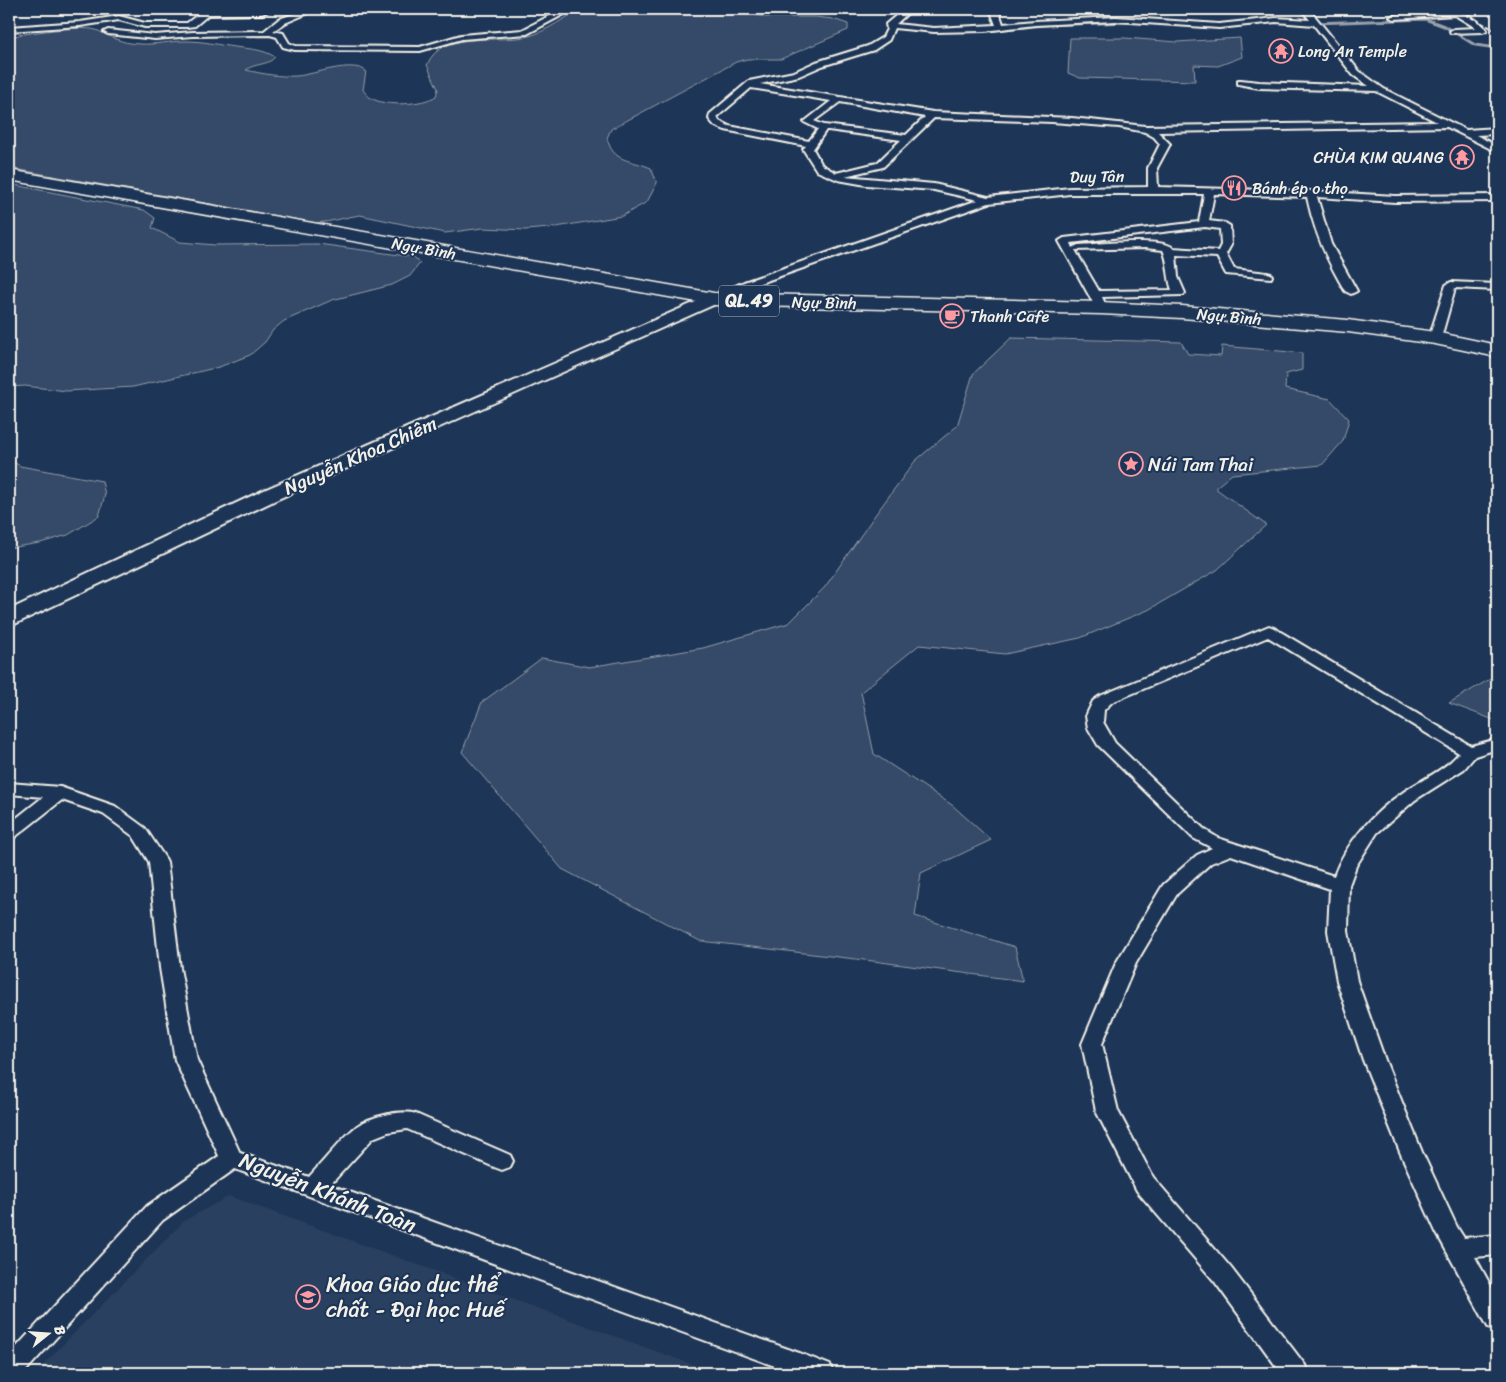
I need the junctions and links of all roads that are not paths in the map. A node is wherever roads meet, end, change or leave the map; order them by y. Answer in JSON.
{"nodes":[{"id":1,"x":268,"y":9,"type":"edge"},
{"id":2,"x":314,"y":9,"type":"edge"},
{"id":3,"x":893,"y":9,"type":"edge"},
{"id":4,"x":907,"y":9,"type":"edge"},
{"id":5,"x":996,"y":9,"type":"edge"},
{"id":6,"x":1306,"y":9,"type":"edge"},
{"id":7,"x":1449,"y":9,"type":"edge"},
{"id":8,"x":560,"y":10,"type":"edge"},
{"id":9,"x":208,"y":11,"type":"edge"},
{"id":10,"x":1458,"y":13,"type":"junction"},
{"id":11,"x":1394,"y":16,"type":"dead end"},
{"id":12,"x":1316,"y":23,"type":"junction"},
{"id":13,"x":890,"y":27,"type":"junction"},
{"id":14,"x":1001,"y":28,"type":"junction"},
{"id":15,"x":9,"y":29,"type":"edge"},
{"id":16,"x":1454,"y":31,"type":"dead end"},
{"id":17,"x":108,"y":32,"type":"dead end"},
{"id":18,"x":267,"y":32,"type":"junction"},
{"id":19,"x":875,"y":46,"type":"junction"},
{"id":20,"x":1241,"y":82,"type":"dead end"},
{"id":21,"x":749,"y":85,"type":"junction"},
{"id":22,"x":784,"y":88,"type":"junction"},
{"id":23,"x":1377,"y":89,"type":"junction"},
{"id":24,"x":838,"y":100,"type":"junction"},
{"id":25,"x":932,"y":115,"type":"junction"},
{"id":26,"x":1445,"y":125,"type":"junction"},
{"id":27,"x":822,"y":128,"type":"junction"},
{"id":28,"x":1145,"y":129,"type":"junction"},
{"id":29,"x":1497,"y":131,"type":"edge"},
{"id":30,"x":1461,"y":133,"type":"junction"},
{"id":31,"x":907,"y":138,"type":"junction"},
{"id":32,"x":812,"y":144,"type":"junction"},
{"id":33,"x":1497,"y":149,"type":"edge"},
{"id":34,"x":9,"y":175,"type":"edge"},
{"id":35,"x":833,"y":175,"type":"junction"},
{"id":36,"x":1153,"y":190,"type":"junction"},
{"id":37,"x":1209,"y":192,"type":"junction"},
{"id":38,"x":1311,"y":194,"type":"junction"},
{"id":39,"x":1497,"y":198,"type":"edge"},
{"id":40,"x":988,"y":200,"type":"junction"},
{"id":41,"x":1204,"y":224,"type":"junction"},
{"id":42,"x":1066,"y":245,"type":"junction"},
{"id":43,"x":1169,"y":251,"type":"junction"},
{"id":44,"x":1221,"y":254,"type":"junction"},
{"id":45,"x":1267,"y":276,"type":"dead end"},
{"id":46,"x":1452,"y":285,"type":"joint"},
{"id":47,"x":1497,"y":287,"type":"edge"},
{"id":48,"x":1351,"y":291,"type":"dead end"},
{"id":49,"x":714,"y":299,"type":"junction"},
{"id":50,"x":1098,"y":301,"type":"junction"},
{"id":51,"x":1435,"y":338,"type":"junction"},
{"id":52,"x":1497,"y":351,"type":"edge"},
{"id":53,"x":9,"y":618,"type":"edge"},
{"id":54,"x":1497,"y":744,"type":"edge"},
{"id":55,"x":1469,"y":752,"type":"junction"},
{"id":56,"x":9,"y":789,"type":"edge"},
{"id":57,"x":60,"y":793,"type":"junction"},
{"id":58,"x":9,"y":833,"type":"edge"},
{"id":59,"x":1230,"y":848,"type":"junction"},
{"id":60,"x":1340,"y":885,"type":"junction"},
{"id":61,"x":232,"y":1159,"type":"junction"},
{"id":62,"x":502,"y":1162,"type":"dead end"},
{"id":63,"x":313,"y":1188,"type":"junction"},
{"id":64,"x":1497,"y":1245,"type":"edge"},
{"id":65,"x":1457,"y":1249,"type":"junction"},
{"id":66,"x":1497,"y":1319,"type":"edge"},
{"id":67,"x":9,"y":1372,"type":"edge"},
{"id":68,"x":821,"y":1373,"type":"edge"},
{"id":69,"x":1296,"y":1373,"type":"edge"}],
"edges":[{"from":1,"to":9,"type":"street"},
{"from":2,"to":18,"type":"street"},
{"from":3,"to":4,"type":"street"},
{"from":4,"to":13,"type":"street"},
{"from":5,"to":14,"type":"street"},
{"from":6,"to":12,"type":"street"},
{"from":7,"to":10,"type":"street"},
{"from":8,"to":18,"type":"street"},
{"from":9,"to":15,"type":"street"},
{"from":10,"to":11,"type":"street"},
{"from":10,"to":16,"type":"street"},
{"from":12,"to":14,"type":"street"},
{"from":12,"to":23,"type":"street"},
{"from":13,"to":14,"type":"street"},
{"from":13,"to":19,"type":"street"},
{"from":17,"to":18,"type":"street"},
{"from":19,"to":21,"type":"street"},
{"from":19,"to":22,"type":"street"},
{"from":20,"to":23,"type":"street"},
{"from":21,"to":22,"type":"street"},
{"from":21,"to":32,"type":"street"},
{"from":22,"to":24,"type":"street"},
{"from":23,"to":26,"type":"street"},
{"from":24,"to":25,"type":"street"},
{"from":24,"to":27,"type":"street"},
{"from":25,"to":28,"type":"street"},
{"from":25,"to":31,"type":"street"},
{"from":26,"to":28,"type":"street"},
{"from":26,"to":30,"type":"street"},
{"from":27,"to":31,"type":"street"},
{"from":27,"to":32,"type":"street"},
{"from":28,"to":36,"type":"street"},
{"from":29,"to":30,"type":"street"},
{"from":30,"to":33,"type":"street"},
{"from":31,"to":35,"type":"street"},
{"from":32,"to":35,"type":"street"},
{"from":34,"to":49,"type":"highway","name":"Ngự Bình","number":"QL.49"},
{"from":35,"to":40,"type":"street"},
{"from":36,"to":37,"type":"street","name":"Duy Tân"},
{"from":36,"to":40,"type":"street","name":"Duy Tân"},
{"from":37,"to":38,"type":"street","name":"Duy Tân"},
{"from":37,"to":41,"type":"street"},
{"from":38,"to":39,"type":"street","name":"Duy Tân"},
{"from":38,"to":48,"type":"street"},
{"from":40,"to":49,"type":"street","name":"Duy Tân"},
{"from":41,"to":42,"type":"street"},
{"from":41,"to":44,"type":"street"},
{"from":42,"to":43,"type":"street"},
{"from":42,"to":50,"type":"street"},
{"from":43,"to":44,"type":"street"},
{"from":43,"to":50,"type":"street"},
{"from":44,"to":45,"type":"street"},
{"from":46,"to":47,"type":"street"},
{"from":46,"to":51,"type":"street"},
{"from":49,"to":50,"type":"highway","name":"Ngự Bình","number":"QL.49"},
{"from":49,"to":53,"type":"street","name":"Nguyễn Khoa Chiêm"},
{"from":50,"to":51,"type":"highway","name":"Ngự Bình","number":"QL.49"},
{"from":51,"to":52,"type":"highway","name":"Ngự Bình","number":"QL.49"},
{"from":54,"to":55,"type":"street"},
{"from":55,"to":59,"type":"street"},
{"from":55,"to":60,"type":"street"},
{"from":56,"to":57,"type":"street","name":"Nguyễn Khánh Toàn"},
{"from":57,"to":58,"type":"street"},
{"from":57,"to":61,"type":"street","name":"Nguyễn Khánh Toàn"},
{"from":59,"to":60,"type":"street"},
{"from":59,"to":69,"type":"street"},
{"from":60,"to":65,"type":"street"},
{"from":61,"to":63,"type":"street","name":"Nguyễn Khánh Toàn"},
{"from":61,"to":67,"type":"street"},
{"from":62,"to":63,"type":"street"},
{"from":63,"to":68,"type":"street","name":"Nguyễn Khánh Toàn"},
{"from":64,"to":65,"type":"street"},
{"from":65,"to":66,"type":"street"}]}
